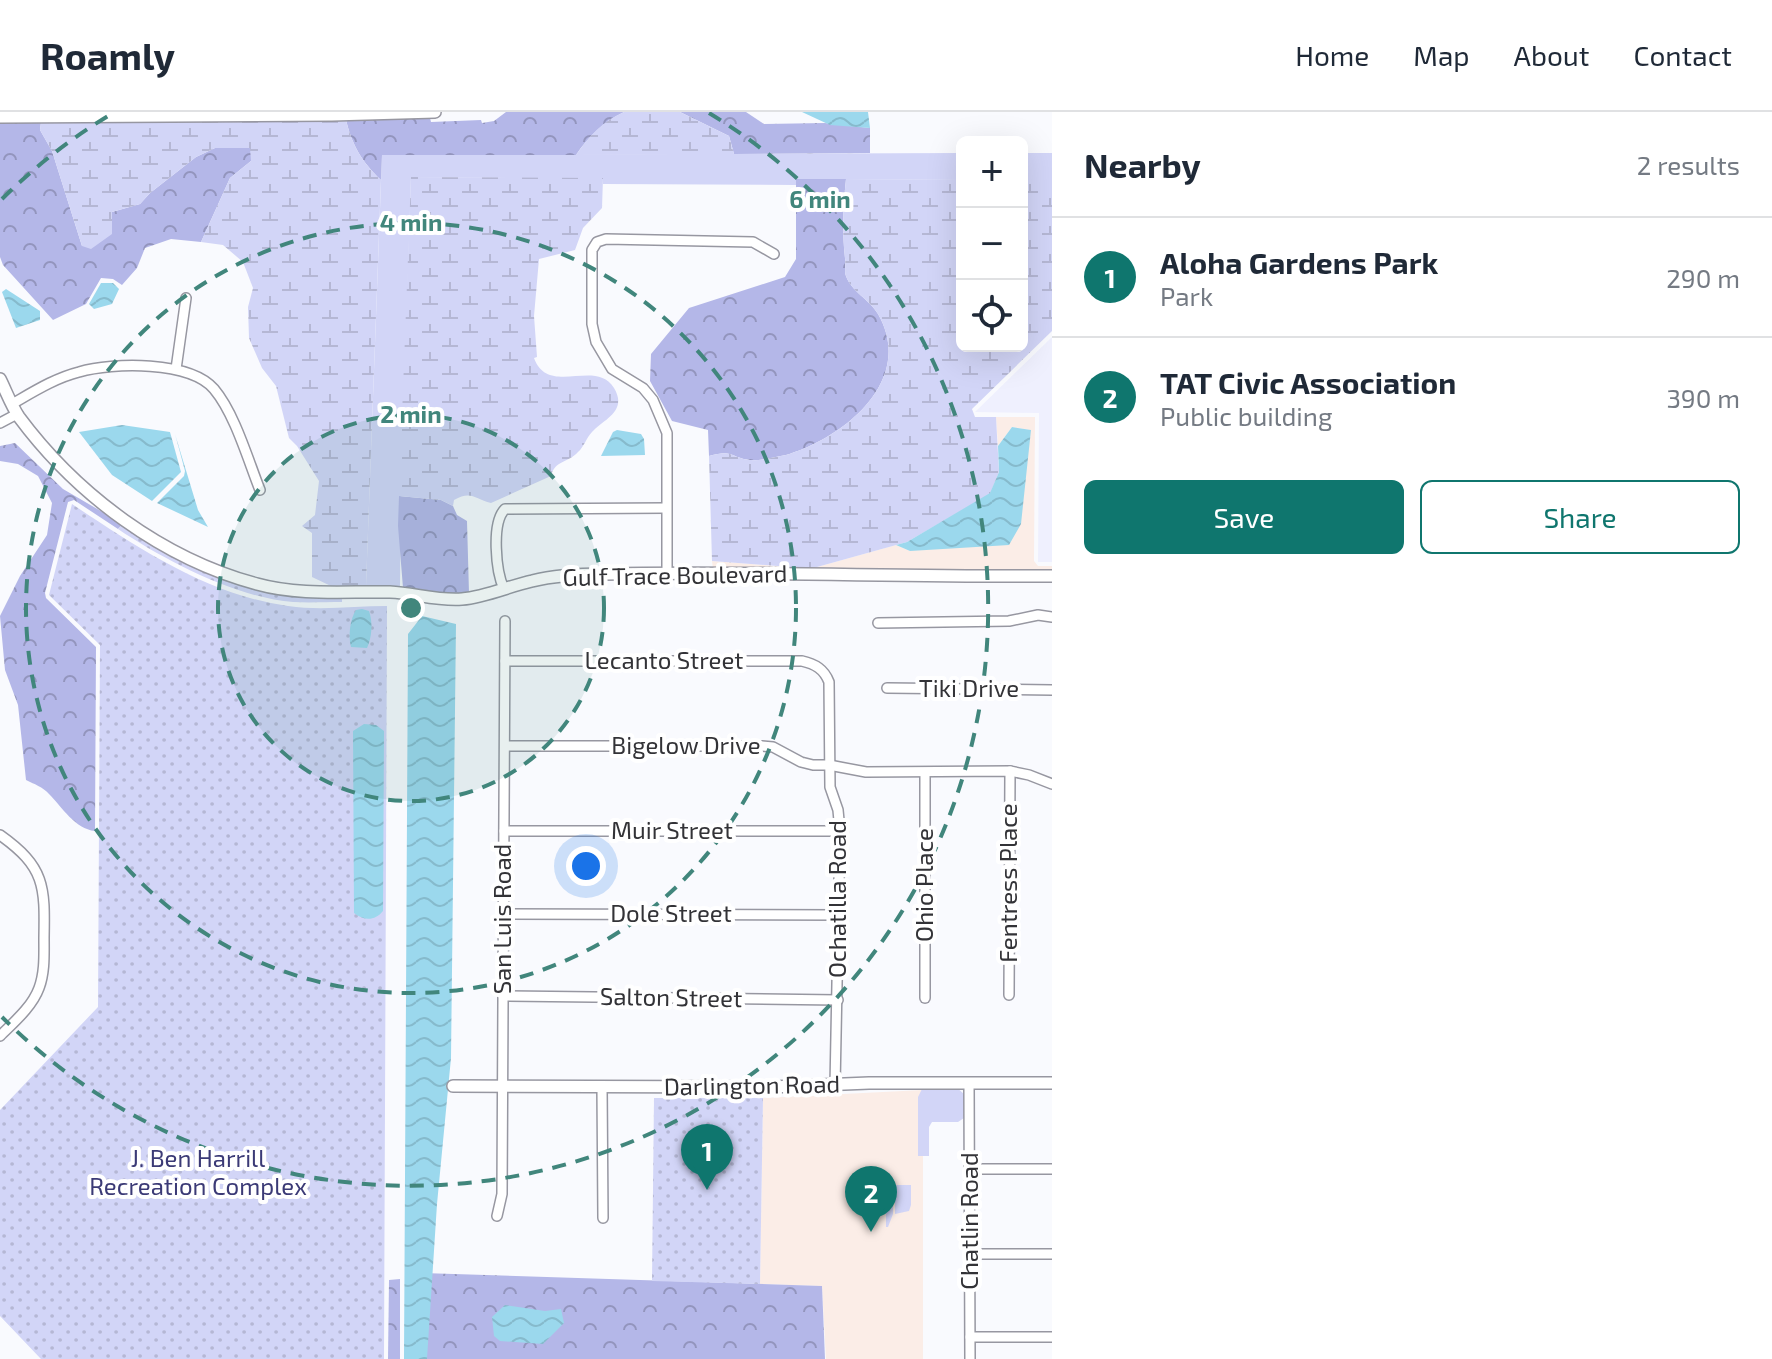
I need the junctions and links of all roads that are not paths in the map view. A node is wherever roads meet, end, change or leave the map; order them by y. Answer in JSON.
{"nodes":[{"id":1,"x":435,"y":112,"type":"edge"},
{"id":2,"x":407,"y":113,"type":"edge"},
{"id":3,"x":4,"y":116,"type":"edge"},
{"id":4,"x":774,"y":254,"type":"dead end"},
{"id":5,"x":186,"y":298,"type":"dead end"},
{"id":6,"x":176,"y":369,"type":"junction"},
{"id":7,"x":0,"y":379,"type":"edge"},
{"id":8,"x":10,"y":404,"type":"edge"},
{"id":9,"x":0,"y":423,"type":"edge"},
{"id":10,"x":260,"y":490,"type":"dead end"},
{"id":11,"x":666,"y":508,"type":"junction"},
{"id":12,"x":667,"y":573,"type":"junction"},
{"id":13,"x":1052,"y":576,"type":"edge"},
{"id":14,"x":504,"y":589,"type":"junction"},
{"id":15,"x":1052,"y":617,"type":"edge"},
{"id":16,"x":505,"y":621,"type":"dead end"},
{"id":17,"x":878,"y":623,"type":"dead end"},
{"id":18,"x":505,"y":661,"type":"junction"},
{"id":19,"x":820,"y":669,"type":"joint"},
{"id":20,"x":887,"y":688,"type":"dead end"},
{"id":21,"x":1052,"y":690,"type":"edge"},
{"id":22,"x":505,"y":746,"type":"junction"},
{"id":23,"x":829,"y":765,"type":"junction"},
{"id":24,"x":1010,"y":771,"type":"junction"},
{"id":25,"x":925,"y":773,"type":"junction"},
{"id":26,"x":1052,"y":784,"type":"edge"},
{"id":27,"x":504,"y":831,"type":"junction"},
{"id":28,"x":840,"y":831,"type":"junction"},
{"id":29,"x":0,"y":835,"type":"edge"},
{"id":30,"x":504,"y":914,"type":"junction"},
{"id":31,"x":838,"y":915,"type":"junction"},
{"id":32,"x":1009,"y":995,"type":"dead end"},
{"id":33,"x":503,"y":996,"type":"junction"},
{"id":34,"x":925,"y":998,"type":"dead end"},
{"id":35,"x":838,"y":1000,"type":"junction"},
{"id":36,"x":0,"y":1036,"type":"edge"},
{"id":37,"x":969,"y":1083,"type":"junction"},
{"id":38,"x":1052,"y":1083,"type":"edge"},
{"id":39,"x":453,"y":1086,"type":"dead end"},
{"id":40,"x":502,"y":1086,"type":"junction"},
{"id":41,"x":835,"y":1086,"type":"junction"},
{"id":42,"x":602,"y":1087,"type":"junction"},
{"id":43,"x":970,"y":1169,"type":"junction"},
{"id":44,"x":1052,"y":1169,"type":"edge"},
{"id":45,"x":497,"y":1216,"type":"dead end"},
{"id":46,"x":603,"y":1218,"type":"dead end"},
{"id":47,"x":970,"y":1254,"type":"junction"},
{"id":48,"x":1052,"y":1254,"type":"edge"},
{"id":49,"x":970,"y":1337,"type":"junction"},
{"id":50,"x":1052,"y":1337,"type":"edge"},
{"id":51,"x":970,"y":1359,"type":"edge"}],
"edges":[{"from":1,"to":2,"type":"street"},
{"from":2,"to":3,"type":"street"},
{"from":4,"to":11,"type":"street"},
{"from":5,"to":6,"type":"street"},
{"from":6,"to":8,"type":"street"},
{"from":6,"to":10,"type":"street"},
{"from":7,"to":8,"type":"street","name":"Gulf Trace Boulevard"},
{"from":8,"to":9,"type":"street"},
{"from":8,"to":14,"type":"street","name":"Gulf Trace Boulevard"},
{"from":11,"to":12,"type":"street"},
{"from":11,"to":14,"type":"street"},
{"from":12,"to":13,"type":"street","name":"Gulf Trace Boulevard"},
{"from":12,"to":14,"type":"street","name":"Gulf Trace Boulevard"},
{"from":15,"to":17,"type":"street"},
{"from":16,"to":18,"type":"street","name":"San Luis Road"},
{"from":18,"to":19,"type":"street","name":"Lecanto Street"},
{"from":18,"to":22,"type":"street","name":"San Luis Road"},
{"from":19,"to":23,"type":"street","name":"Ochatilla Road"},
{"from":20,"to":21,"type":"street","name":"Tiki Drive"},
{"from":22,"to":23,"type":"street","name":"Bigelow Drive"},
{"from":22,"to":27,"type":"street","name":"San Luis Road"},
{"from":23,"to":25,"type":"street","name":"Bigelow Drive"},
{"from":23,"to":28,"type":"street","name":"Ochatilla Road"},
{"from":24,"to":25,"type":"street","name":"Bigelow Drive"},
{"from":24,"to":26,"type":"street","name":"Bigelow Drive"},
{"from":24,"to":32,"type":"street","name":"Fentress Place"},
{"from":25,"to":34,"type":"street","name":"Ohio Place"},
{"from":27,"to":28,"type":"street","name":"Muir Street"},
{"from":27,"to":30,"type":"street","name":"San Luis Road"},
{"from":28,"to":31,"type":"street","name":"Ochatilla Road"},
{"from":29,"to":36,"type":"street"},
{"from":30,"to":31,"type":"street","name":"Dole Street"},
{"from":30,"to":33,"type":"street","name":"San Luis Road"},
{"from":31,"to":35,"type":"street","name":"Ochatilla Road"},
{"from":33,"to":35,"type":"street","name":"Salton Street"},
{"from":33,"to":40,"type":"street","name":"San Luis Road"},
{"from":35,"to":41,"type":"street","name":"Ochatilla Road"},
{"from":37,"to":38,"type":"street","name":"Darlington Road"},
{"from":37,"to":41,"type":"street","name":"Darlington Road"},
{"from":37,"to":43,"type":"street","name":"Chatlin Road"},
{"from":39,"to":40,"type":"street","name":"Darlington Road"},
{"from":40,"to":42,"type":"street","name":"Darlington Road"},
{"from":40,"to":45,"type":"street","name":"San Luis Road"},
{"from":41,"to":42,"type":"street","name":"Darlington Road"},
{"from":42,"to":46,"type":"street"},
{"from":43,"to":44,"type":"street"},
{"from":43,"to":47,"type":"street","name":"Chatlin Road"},
{"from":47,"to":48,"type":"street"},
{"from":47,"to":49,"type":"street","name":"Chatlin Road"},
{"from":49,"to":50,"type":"street"},
{"from":49,"to":51,"type":"street","name":"Chatlin Road"}]}
